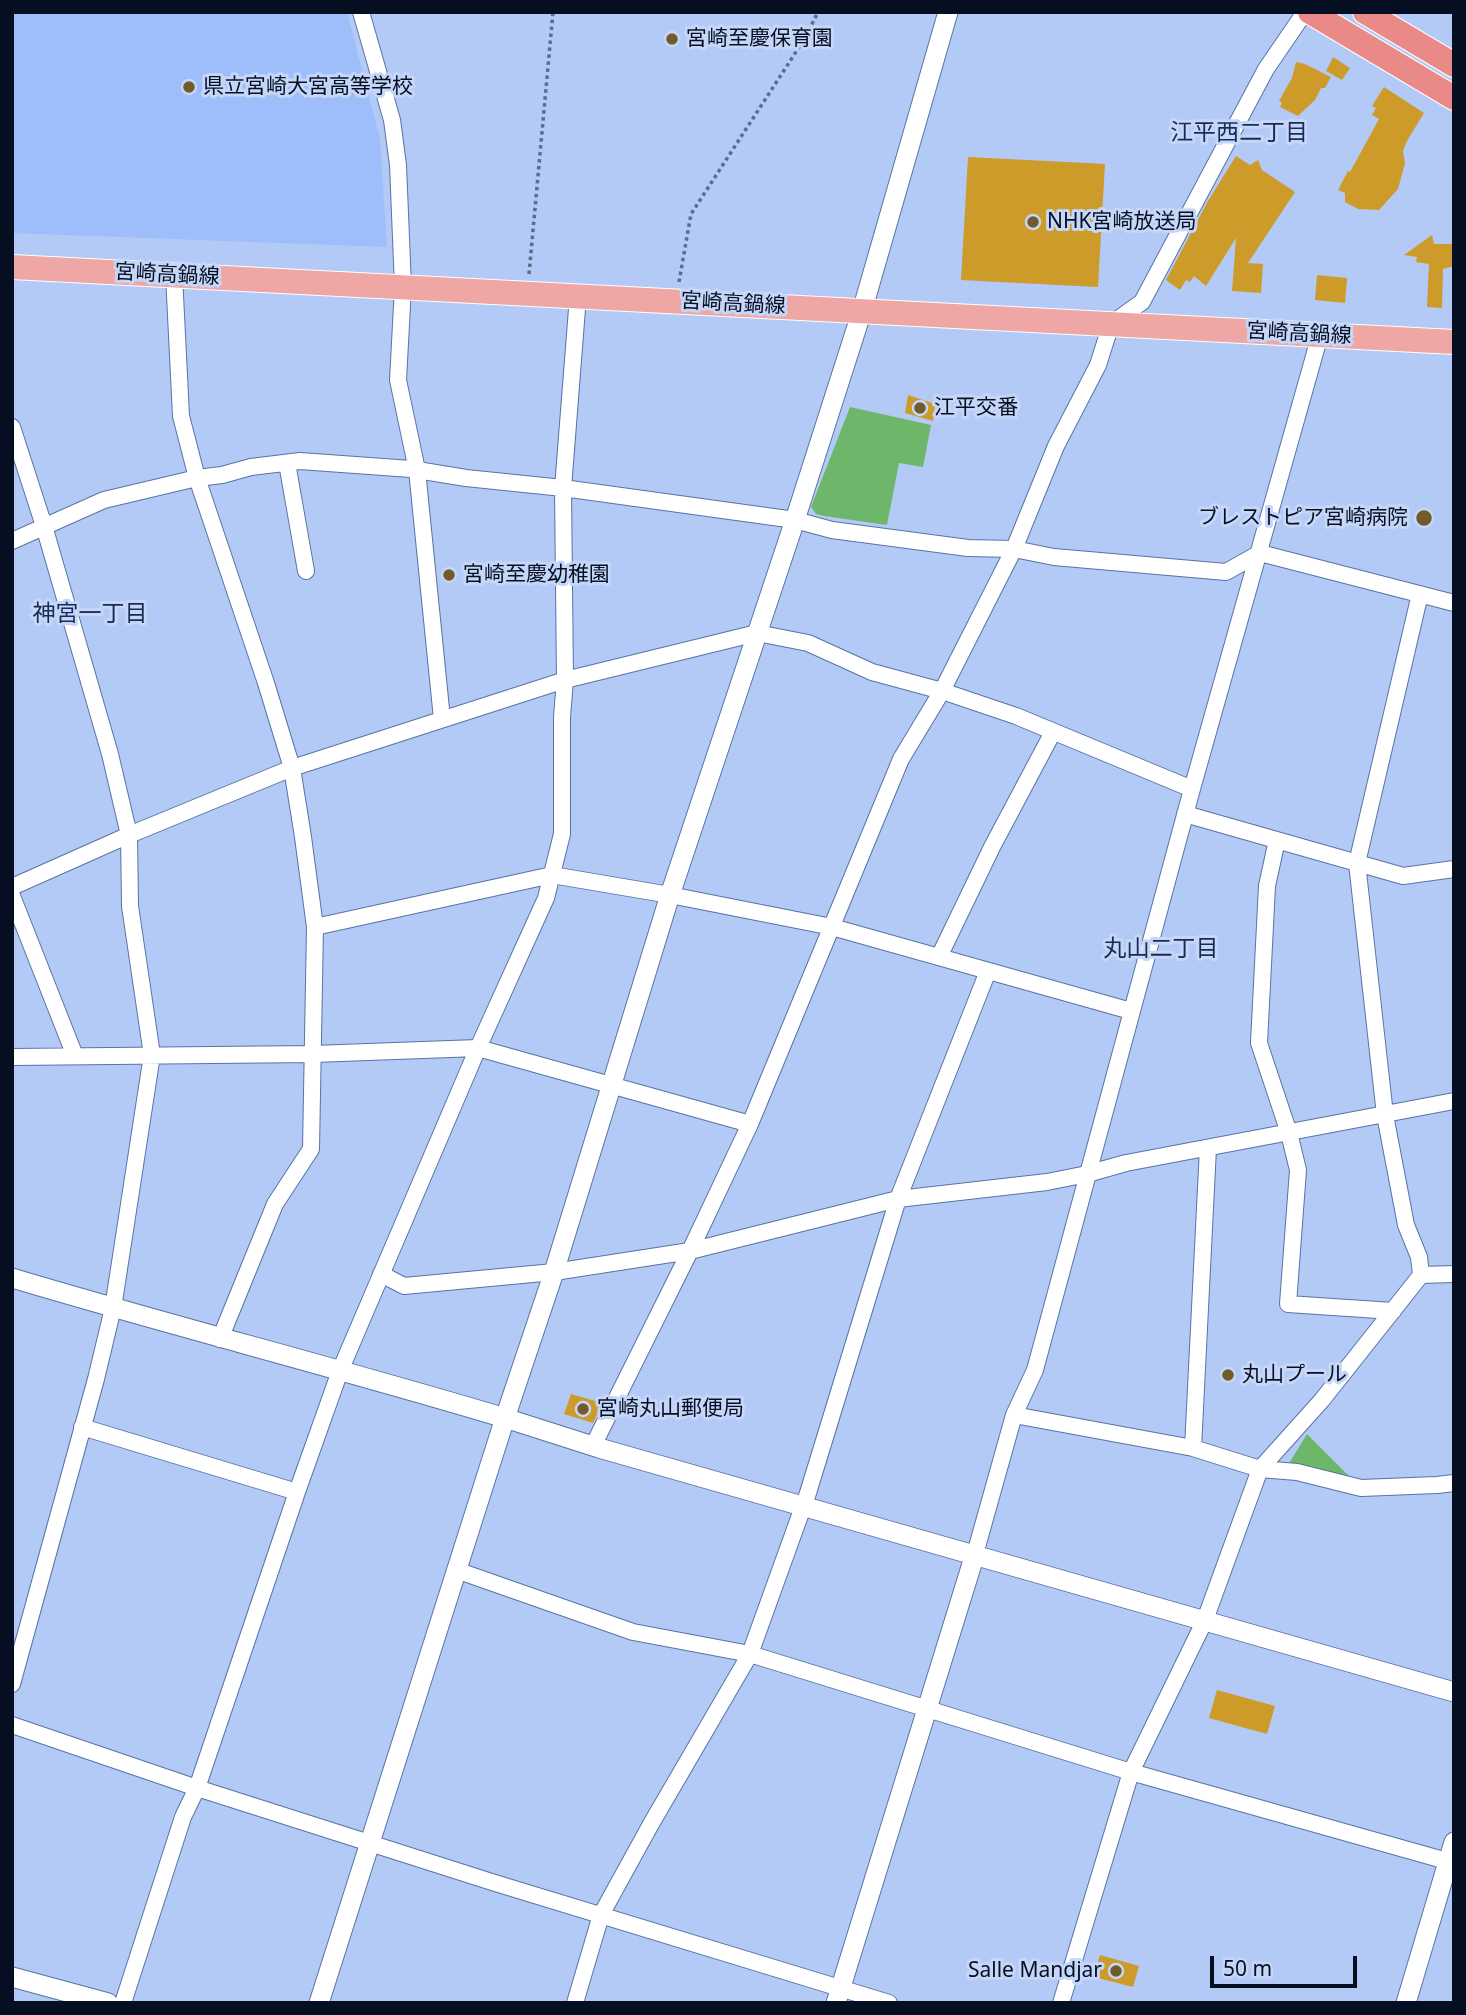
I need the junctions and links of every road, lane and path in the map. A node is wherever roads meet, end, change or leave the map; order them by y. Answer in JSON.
{"nodes":[{"id":1,"x":361,"y":12,"type":"edge"},
{"id":2,"x":553,"y":12,"type":"edge"},
{"id":3,"x":818,"y":12,"type":"edge"},
{"id":4,"x":948,"y":12,"type":"edge"},
{"id":5,"x":1307,"y":12,"type":"edge"},
{"id":6,"x":1365,"y":12,"type":"edge"},
{"id":7,"x":1454,"y":65,"type":"edge"},
{"id":8,"x":1454,"y":99,"type":"edge"},
{"id":9,"x":12,"y":267,"type":"edge"},
{"id":10,"x":174,"y":275,"type":"junction"},
{"id":11,"x":403,"y":287,"type":"junction"},
{"id":12,"x":527,"y":293,"type":"junction"},
{"id":13,"x":578,"y":296,"type":"junction"},
{"id":14,"x":675,"y":301,"type":"junction"},
{"id":15,"x":862,"y":311,"type":"junction"},
{"id":16,"x":1111,"y":324,"type":"junction"},
{"id":17,"x":1321,"y":335,"type":"junction"},
{"id":18,"x":1454,"y":342,"type":"edge"},
{"id":19,"x":12,"y":427,"type":"edge"},
{"id":20,"x":287,"y":463,"type":"junction"},
{"id":21,"x":417,"y":470,"type":"junction"},
{"id":22,"x":197,"y":478,"type":"junction"},
{"id":23,"x":563,"y":488,"type":"junction"},
{"id":24,"x":795,"y":520,"type":"junction"},
{"id":25,"x":44,"y":526,"type":"junction"},
{"id":26,"x":12,"y":541,"type":"edge"},
{"id":27,"x":1014,"y":549,"type":"junction"},
{"id":28,"x":1260,"y":553,"type":"junction"},
{"id":29,"x":306,"y":571,"type":"dead end"},
{"id":30,"x":1420,"y":594,"type":"junction"},
{"id":31,"x":1454,"y":603,"type":"edge"},
{"id":32,"x":757,"y":633,"type":"junction"},
{"id":33,"x":565,"y":680,"type":"junction"},
{"id":34,"x":942,"y":691,"type":"junction"},
{"id":35,"x":442,"y":719,"type":"junction"},
{"id":36,"x":1053,"y":732,"type":"junction"},
{"id":37,"x":292,"y":768,"type":"junction"},
{"id":38,"x":1192,"y":789,"type":"junction"},
{"id":39,"x":1185,"y":814,"type":"junction"},
{"id":40,"x":129,"y":835,"type":"junction"},
{"id":41,"x":1277,"y":840,"type":"junction"},
{"id":42,"x":1357,"y":863,"type":"junction"},
{"id":43,"x":1454,"y":869,"type":"edge"},
{"id":44,"x":552,"y":875,"type":"junction"},
{"id":45,"x":12,"y":887,"type":"edge"},
{"id":46,"x":670,"y":895,"type":"junction"},
{"id":47,"x":12,"y":896,"type":"edge"},
{"id":48,"x":315,"y":927,"type":"junction"},
{"id":49,"x":832,"y":927,"type":"junction"},
{"id":50,"x":939,"y":957,"type":"junction"},
{"id":51,"x":988,"y":971,"type":"junction"},
{"id":52,"x":1131,"y":1011,"type":"junction"},
{"id":53,"x":478,"y":1048,"type":"junction"},
{"id":54,"x":313,"y":1054,"type":"junction"},
{"id":55,"x":152,"y":1055,"type":"junction"},
{"id":56,"x":75,"y":1056,"type":"junction"},
{"id":57,"x":12,"y":1058,"type":"edge"},
{"id":58,"x":612,"y":1086,"type":"junction"},
{"id":59,"x":1454,"y":1101,"type":"edge"},
{"id":60,"x":1385,"y":1115,"type":"junction"},
{"id":61,"x":750,"y":1124,"type":"junction"},
{"id":62,"x":1289,"y":1133,"type":"junction"},
{"id":63,"x":1208,"y":1148,"type":"junction"},
{"id":64,"x":1087,"y":1174,"type":"junction"},
{"id":65,"x":898,"y":1199,"type":"junction"},
{"id":66,"x":690,"y":1251,"type":"junction"},
{"id":67,"x":554,"y":1272,"type":"junction"},
{"id":68,"x":381,"y":1274,"type":"junction"},
{"id":69,"x":1454,"y":1274,"type":"edge"},
{"id":70,"x":1421,"y":1275,"type":"junction"},
{"id":71,"x":12,"y":1278,"type":"edge"},
{"id":72,"x":113,"y":1308,"type":"junction"},
{"id":73,"x":1393,"y":1311,"type":"junction"},
{"id":74,"x":220,"y":1339,"type":"junction"},
{"id":75,"x":340,"y":1371,"type":"junction"},
{"id":76,"x":1014,"y":1415,"type":"junction"},
{"id":77,"x":505,"y":1418,"type":"junction"},
{"id":78,"x":82,"y":1427,"type":"junction"},
{"id":79,"x":593,"y":1446,"type":"junction"},
{"id":80,"x":1193,"y":1448,"type":"junction"},
{"id":81,"x":1260,"y":1469,"type":"junction"},
{"id":82,"x":1454,"y":1483,"type":"edge"},
{"id":83,"x":297,"y":1492,"type":"junction"},
{"id":84,"x":802,"y":1506,"type":"junction"},
{"id":85,"x":975,"y":1554,"type":"junction"},
{"id":86,"x":456,"y":1570,"type":"junction"},
{"id":87,"x":1205,"y":1620,"type":"junction"},
{"id":88,"x":750,"y":1654,"type":"junction"},
{"id":89,"x":12,"y":1684,"type":"edge"},
{"id":90,"x":1454,"y":1692,"type":"edge"},
{"id":91,"x":927,"y":1709,"type":"junction"},
{"id":92,"x":12,"y":1725,"type":"edge"},
{"id":93,"x":1131,"y":1772,"type":"junction"},
{"id":94,"x":197,"y":1788,"type":"junction"},
{"id":95,"x":369,"y":1842,"type":"junction"},
{"id":96,"x":1454,"y":1842,"type":"edge"},
{"id":97,"x":1451,"y":1862,"type":"edge"},
{"id":98,"x":601,"y":1915,"type":"junction"},
{"id":99,"x":12,"y":1977,"type":"edge"},
{"id":100,"x":838,"y":1995,"type":"edge"},
{"id":101,"x":108,"y":2003,"type":"edge"},
{"id":102,"x":123,"y":2003,"type":"edge"},
{"id":103,"x":319,"y":2003,"type":"edge"},
{"id":104,"x":575,"y":2003,"type":"edge"},
{"id":105,"x":889,"y":2003,"type":"edge"},
{"id":106,"x":1061,"y":2003,"type":"edge"},
{"id":107,"x":1406,"y":2003,"type":"edge"}],
"edges":[{"from":1,"to":11,"type":"street"},
{"from":2,"to":12,"type":"path"},
{"from":3,"to":14,"type":"path"},
{"from":4,"to":15,"type":"street"},
{"from":5,"to":8,"type":"highway"},
{"from":5,"to":16,"type":"street"},
{"from":6,"to":7,"type":"highway"},
{"from":9,"to":10,"type":"main road","name":"宮崎高鍋線"},
{"from":10,"to":11,"type":"main road","name":"宮崎高鍋線"},
{"from":10,"to":22,"type":"street"},
{"from":11,"to":12,"type":"main road","name":"宮崎高鍋線"},
{"from":11,"to":21,"type":"street"},
{"from":12,"to":13,"type":"main road","name":"宮崎高鍋線"},
{"from":13,"to":14,"type":"main road","name":"宮崎高鍋線"},
{"from":13,"to":23,"type":"street"},
{"from":14,"to":15,"type":"main road","name":"宮崎高鍋線"},
{"from":15,"to":16,"type":"main road","name":"宮崎高鍋線"},
{"from":15,"to":24,"type":"street"},
{"from":16,"to":17,"type":"main road","name":"宮崎高鍋線"},
{"from":16,"to":27,"type":"street"},
{"from":17,"to":18,"type":"main road","name":"宮崎高鍋線"},
{"from":17,"to":28,"type":"street"},
{"from":19,"to":25,"type":"street"},
{"from":20,"to":21,"type":"street"},
{"from":20,"to":22,"type":"street"},
{"from":20,"to":29,"type":"street"},
{"from":21,"to":23,"type":"street"},
{"from":21,"to":35,"type":"street"},
{"from":22,"to":25,"type":"street"},
{"from":22,"to":37,"type":"street"},
{"from":23,"to":24,"type":"street"},
{"from":23,"to":33,"type":"street"},
{"from":24,"to":27,"type":"street"},
{"from":24,"to":32,"type":"street"},
{"from":25,"to":26,"type":"street"},
{"from":25,"to":40,"type":"street"},
{"from":27,"to":28,"type":"street"},
{"from":27,"to":34,"type":"street"},
{"from":28,"to":30,"type":"street"},
{"from":28,"to":38,"type":"street"},
{"from":30,"to":31,"type":"street"},
{"from":30,"to":42,"type":"street"},
{"from":32,"to":33,"type":"street"},
{"from":32,"to":34,"type":"street"},
{"from":32,"to":46,"type":"street"},
{"from":33,"to":35,"type":"street"},
{"from":33,"to":44,"type":"street"},
{"from":34,"to":36,"type":"street"},
{"from":34,"to":49,"type":"street"},
{"from":35,"to":37,"type":"street"},
{"from":36,"to":38,"type":"street"},
{"from":36,"to":50,"type":"street"},
{"from":37,"to":40,"type":"street"},
{"from":37,"to":48,"type":"street"},
{"from":38,"to":39,"type":"street"},
{"from":39,"to":41,"type":"street"},
{"from":39,"to":52,"type":"street"},
{"from":40,"to":45,"type":"street"},
{"from":40,"to":55,"type":"street"},
{"from":41,"to":42,"type":"street"},
{"from":41,"to":62,"type":"street"},
{"from":42,"to":43,"type":"street"},
{"from":42,"to":60,"type":"street"},
{"from":44,"to":46,"type":"street"},
{"from":44,"to":48,"type":"street"},
{"from":44,"to":53,"type":"street"},
{"from":46,"to":49,"type":"street"},
{"from":46,"to":58,"type":"street"},
{"from":47,"to":56,"type":"street"},
{"from":48,"to":54,"type":"street"},
{"from":49,"to":50,"type":"street"},
{"from":49,"to":61,"type":"street"},
{"from":50,"to":51,"type":"street"},
{"from":51,"to":52,"type":"street"},
{"from":51,"to":65,"type":"street"},
{"from":52,"to":64,"type":"street"},
{"from":53,"to":54,"type":"street"},
{"from":53,"to":58,"type":"street"},
{"from":53,"to":68,"type":"street"},
{"from":54,"to":55,"type":"street"},
{"from":54,"to":74,"type":"street"},
{"from":55,"to":56,"type":"street"},
{"from":55,"to":72,"type":"street"},
{"from":56,"to":57,"type":"street"},
{"from":58,"to":61,"type":"street"},
{"from":58,"to":67,"type":"street"},
{"from":59,"to":60,"type":"street"},
{"from":60,"to":62,"type":"street"},
{"from":60,"to":70,"type":"street"},
{"from":61,"to":66,"type":"street"},
{"from":62,"to":63,"type":"street"},
{"from":62,"to":73,"type":"street"},
{"from":63,"to":64,"type":"street"},
{"from":63,"to":80,"type":"street"},
{"from":64,"to":65,"type":"street"},
{"from":64,"to":76,"type":"street"},
{"from":65,"to":66,"type":"street"},
{"from":65,"to":84,"type":"street"},
{"from":66,"to":67,"type":"street"},
{"from":66,"to":79,"type":"street"},
{"from":67,"to":68,"type":"street"},
{"from":67,"to":77,"type":"street"},
{"from":68,"to":75,"type":"street"},
{"from":69,"to":70,"type":"street"},
{"from":70,"to":73,"type":"street"},
{"from":71,"to":72,"type":"street"},
{"from":72,"to":74,"type":"street"},
{"from":72,"to":78,"type":"street"},
{"from":73,"to":81,"type":"street"},
{"from":74,"to":75,"type":"street"},
{"from":75,"to":77,"type":"street"},
{"from":75,"to":83,"type":"street"},
{"from":76,"to":80,"type":"street"},
{"from":76,"to":85,"type":"street"},
{"from":77,"to":79,"type":"street"},
{"from":77,"to":86,"type":"street"},
{"from":78,"to":83,"type":"street"},
{"from":78,"to":89,"type":"street"},
{"from":79,"to":84,"type":"street"},
{"from":80,"to":81,"type":"street"},
{"from":81,"to":82,"type":"street"},
{"from":81,"to":87,"type":"street"},
{"from":83,"to":94,"type":"street"},
{"from":84,"to":85,"type":"street"},
{"from":84,"to":88,"type":"street"},
{"from":85,"to":87,"type":"street"},
{"from":85,"to":91,"type":"street"},
{"from":86,"to":88,"type":"street"},
{"from":86,"to":95,"type":"street"},
{"from":87,"to":90,"type":"street"},
{"from":87,"to":93,"type":"street"},
{"from":88,"to":91,"type":"street"},
{"from":88,"to":98,"type":"street"},
{"from":91,"to":93,"type":"street"},
{"from":91,"to":100,"type":"street"},
{"from":92,"to":94,"type":"street"},
{"from":93,"to":97,"type":"street"},
{"from":93,"to":106,"type":"street"},
{"from":94,"to":95,"type":"street"},
{"from":94,"to":102,"type":"street"},
{"from":95,"to":98,"type":"street"},
{"from":95,"to":103,"type":"street"},
{"from":96,"to":97,"type":"street"},
{"from":97,"to":107,"type":"street"},
{"from":98,"to":100,"type":"street"},
{"from":98,"to":104,"type":"street"},
{"from":99,"to":101,"type":"street"},
{"from":100,"to":105,"type":"street"}]}
